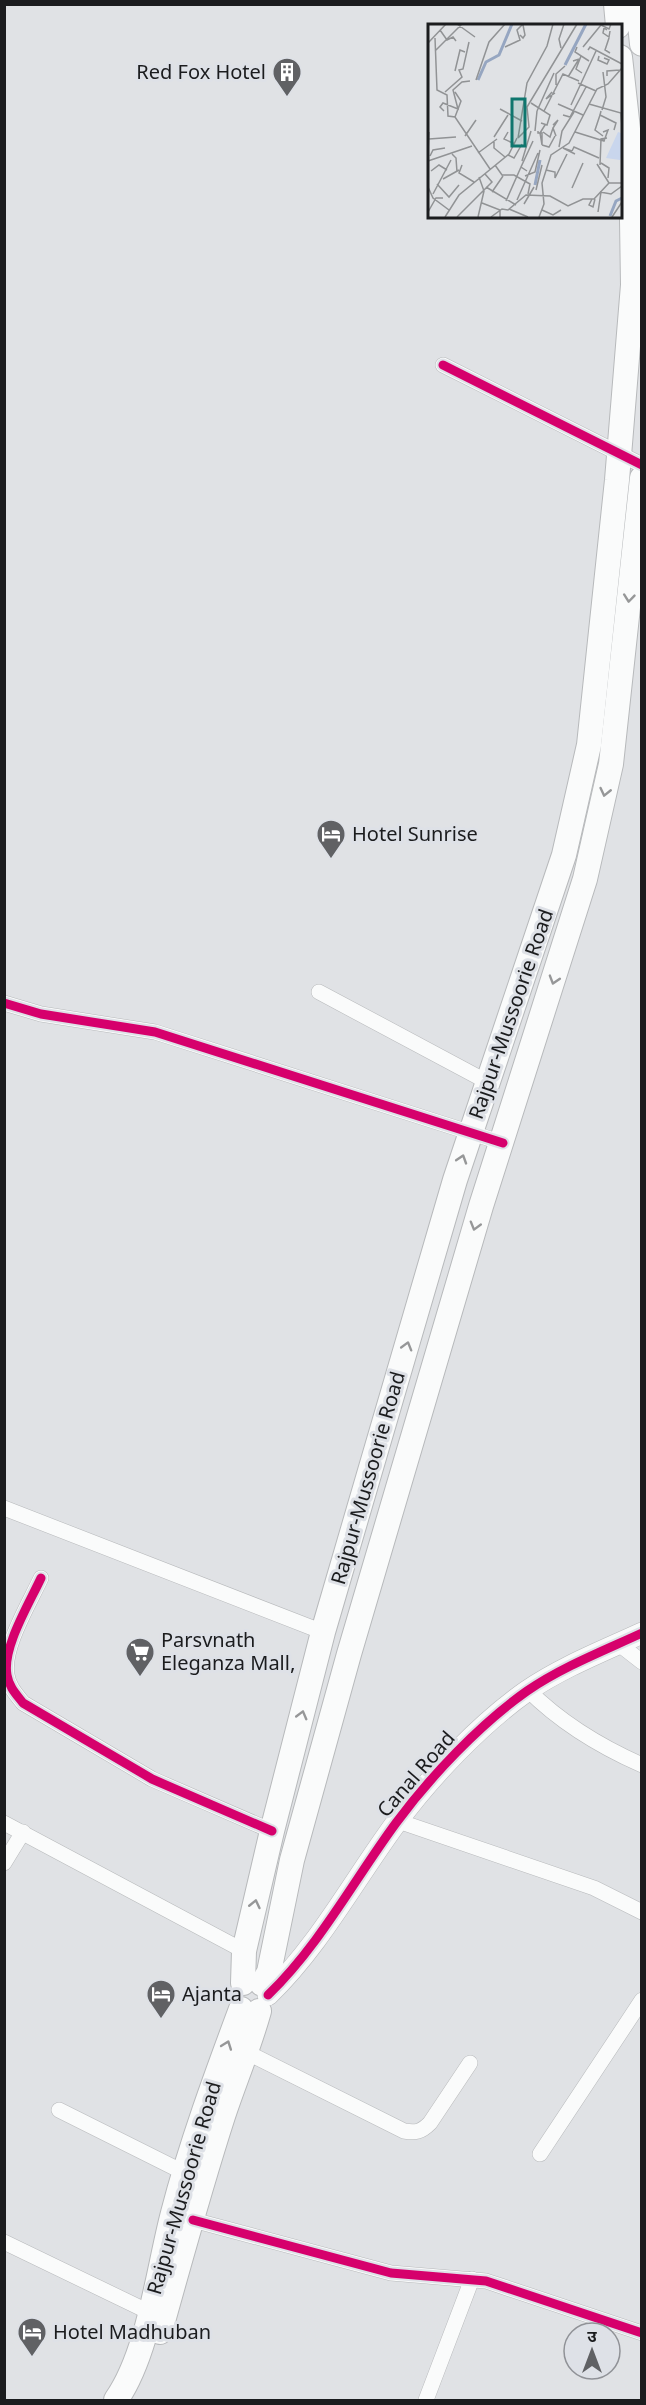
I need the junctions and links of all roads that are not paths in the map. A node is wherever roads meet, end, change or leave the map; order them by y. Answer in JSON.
{"nodes":[{"id":1,"x":616,"y":4,"type":"edge"},
{"id":2,"x":638,"y":4,"type":"edge"},
{"id":3,"x":618,"y":24,"type":"edge"},
{"id":4,"x":642,"y":44,"type":"edge"},
{"id":5,"x":622,"y":67,"type":"edge"},
{"id":6,"x":443,"y":365,"type":"dead end"},
{"id":7,"x":619,"y":455,"type":"junction"},
{"id":8,"x":642,"y":465,"type":"edge"},
{"id":9,"x":642,"y":478,"type":"edge"},
{"id":10,"x":319,"y":992,"type":"dead end"},
{"id":11,"x":4,"y":1003,"type":"edge"},
{"id":12,"x":489,"y":1078,"type":"junction"},
{"id":13,"x":471,"y":1133,"type":"junction"},
{"id":14,"x":503,"y":1143,"type":"junction"},
{"id":15,"x":4,"y":1508,"type":"edge"},
{"id":16,"x":40,"y":1578,"type":"dead end"},
{"id":17,"x":323,"y":1632,"type":"junction"},
{"id":18,"x":642,"y":1634,"type":"edge"},
{"id":19,"x":619,"y":1644,"type":"junction"},
{"id":20,"x":642,"y":1662,"type":"edge"},
{"id":21,"x":528,"y":1690,"type":"junction"},
{"id":22,"x":642,"y":1765,"type":"edge"},
{"id":23,"x":398,"y":1821,"type":"junction"},
{"id":24,"x":4,"y":1823,"type":"edge"},
{"id":25,"x":272,"y":1831,"type":"junction"},
{"id":26,"x":23,"y":1832,"type":"junction"},
{"id":27,"x":4,"y":1863,"type":"edge"},
{"id":28,"x":642,"y":1912,"type":"edge"},
{"id":29,"x":244,"y":1951,"type":"junction"},
{"id":30,"x":254,"y":1996,"type":"junction"},
{"id":31,"x":642,"y":2000,"type":"edge"},
{"id":32,"x":248,"y":2053,"type":"junction"},
{"id":33,"x":470,"y":2063,"type":"dead end"},
{"id":34,"x":59,"y":2110,"type":"dead end"},
{"id":35,"x":540,"y":2154,"type":"dead end"},
{"id":36,"x":184,"y":2173,"type":"junction"},
{"id":37,"x":193,"y":2220,"type":"junction"},
{"id":38,"x":4,"y":2242,"type":"edge"},
{"id":39,"x":472,"y":2279,"type":"junction"},
{"id":40,"x":149,"y":2312,"type":"junction"},
{"id":41,"x":642,"y":2333,"type":"edge"},
{"id":42,"x":116,"y":2400,"type":"edge"},
{"id":43,"x":130,"y":2400,"type":"edge"},
{"id":44,"x":426,"y":2400,"type":"edge"}],
"edges":[{"from":1,"to":3,"type":"main road"},
{"from":2,"to":4,"type":"main road"},
{"from":5,"to":7,"type":"main road","name":"Rajpur-Mussoorie Road"},
{"from":6,"to":7,"type":"street"},
{"from":7,"to":8,"type":"street"},
{"from":7,"to":12,"type":"main road","name":"Rajpur-Mussoorie Road"},
{"from":9,"to":14,"type":"main road","name":"Rajpur-Mussoorie Road","one_way":true},
{"from":10,"to":12,"type":"street"},
{"from":11,"to":13,"type":"street"},
{"from":12,"to":13,"type":"main road","name":"Rajpur-Mussoorie Road"},
{"from":13,"to":14,"type":"street"},
{"from":17,"to":13,"type":"main road","name":"Rajpur-Mussoorie Road","one_way":true},
{"from":14,"to":30,"type":"main road","name":"Rajpur-Mussoorie Road","one_way":true},
{"from":15,"to":17,"type":"street"},
{"from":16,"to":25,"type":"street"},
{"from":25,"to":17,"type":"main road","name":"Rajpur-Mussoorie Road","one_way":true},
{"from":18,"to":19,"type":"street","name":"Canal Road"},
{"from":19,"to":20,"type":"street"},
{"from":19,"to":21,"type":"street","name":"Canal Road"},
{"from":21,"to":22,"type":"street"},
{"from":21,"to":23,"type":"street","name":"Canal Road"},
{"from":23,"to":28,"type":"street"},
{"from":23,"to":30,"type":"street","name":"Canal Road"},
{"from":24,"to":26,"type":"street"},
{"from":29,"to":25,"type":"main road","name":"Rajpur-Mussoorie Road","one_way":true},
{"from":26,"to":27,"type":"street"},
{"from":26,"to":29,"type":"street"},
{"from":29,"to":30,"type":"main road","name":"Rajpur-Mussoorie Road"},
{"from":30,"to":32,"type":"main road","name":"Rajpur-Mussoorie Road"},
{"from":36,"to":30,"type":"main road","name":"Rajpur-Mussoorie Road","one_way":true},
{"from":31,"to":35,"type":"street"},
{"from":32,"to":33,"type":"street"},
{"from":32,"to":37,"type":"main road","name":"Rajpur-Mussoorie Road"},
{"from":34,"to":36,"type":"street"},
{"from":36,"to":40,"type":"main road","name":"Rajpur-Mussoorie Road"},
{"from":37,"to":39,"type":"street"},
{"from":37,"to":43,"type":"main road","name":"Rajpur-Mussoorie Road"},
{"from":38,"to":40,"type":"street"},
{"from":39,"to":41,"type":"street"},
{"from":39,"to":44,"type":"street"},
{"from":40,"to":42,"type":"main road","name":"Rajpur-Mussoorie Road"}]}
